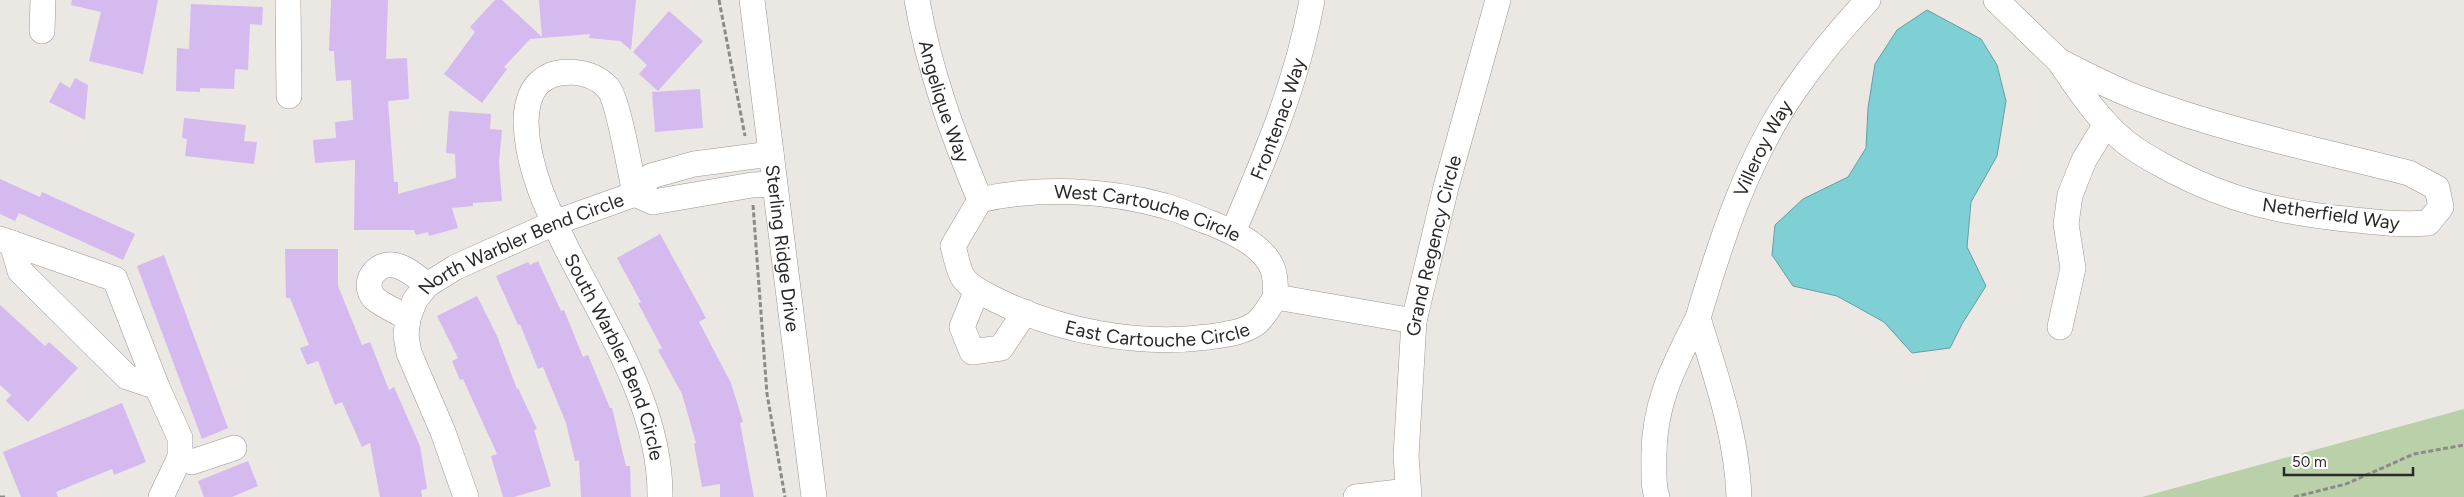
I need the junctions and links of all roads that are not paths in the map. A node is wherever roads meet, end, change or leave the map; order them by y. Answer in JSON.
{"nodes":[{"id":1,"x":43,"y":0,"type":"edge"},
{"id":2,"x":288,"y":0,"type":"edge"},
{"id":3,"x":752,"y":0,"type":"edge"},
{"id":4,"x":917,"y":0,"type":"edge"},
{"id":5,"x":1498,"y":0,"type":"edge"},
{"id":6,"x":1868,"y":0,"type":"edge"},
{"id":7,"x":1996,"y":0,"type":"edge"},
{"id":8,"x":1304,"y":1,"type":"edge"},
{"id":9,"x":42,"y":31,"type":"dead end"},
{"id":10,"x":2059,"y":61,"type":"junction"},
{"id":11,"x":289,"y":96,"type":"dead end"},
{"id":12,"x":2106,"y":124,"type":"junction"},
{"id":13,"x":759,"y":155,"type":"junction"},
{"id":14,"x":763,"y":185,"type":"junction"},
{"id":15,"x":635,"y":194,"type":"junction"},
{"id":16,"x":980,"y":200,"type":"junction"},
{"id":17,"x":554,"y":223,"type":"junction"},
{"id":18,"x":1233,"y":232,"type":"junction"},
{"id":19,"x":6,"y":241,"type":"edge"},
{"id":20,"x":977,"y":290,"type":"junction"},
{"id":21,"x":1276,"y":297,"type":"junction"},
{"id":22,"x":1025,"y":312,"type":"junction"},
{"id":23,"x":1698,"y":318,"type":"junction"},
{"id":24,"x":1414,"y":321,"type":"junction"},
{"id":25,"x":2060,"y":327,"type":"dead end"},
{"id":26,"x":156,"y":387,"type":"junction"},
{"id":27,"x":234,"y":448,"type":"dead end"},
{"id":28,"x":180,"y":457,"type":"junction"},
{"id":29,"x":1408,"y":494,"type":"edge"},
{"id":30,"x":161,"y":497,"type":"edge"},
{"id":31,"x":466,"y":497,"type":"edge"},
{"id":32,"x":660,"y":497,"type":"edge"},
{"id":33,"x":814,"y":497,"type":"edge"},
{"id":34,"x":1356,"y":497,"type":"edge"},
{"id":35,"x":1657,"y":497,"type":"edge"},
{"id":36,"x":1740,"y":497,"type":"edge"}],
"edges":[{"from":1,"to":9,"type":"street"},
{"from":2,"to":11,"type":"street"},
{"from":3,"to":13,"type":"street","name":"Sterling Ridge Drive"},
{"from":4,"to":16,"type":"street","name":"Angelique Way"},
{"from":5,"to":24,"type":"street","name":"Grand Regency Circle"},
{"from":6,"to":23,"type":"street","name":"Villeroy Way"},
{"from":7,"to":10,"type":"street","name":"Netherfield Way"},
{"from":8,"to":18,"type":"street","name":"Frontenac Way"},
{"from":10,"to":12,"type":"street","name":"Netherfield Way"},
{"from":10,"to":12,"type":"street","name":"Netherfield Way"},
{"from":12,"to":25,"type":"street"},
{"from":13,"to":14,"type":"street","name":"Sterling Ridge Drive"},
{"from":13,"to":15,"type":"street","name":"North Warbler Bend Circle"},
{"from":14,"to":15,"type":"street","name":"North Warbler Bend Circle"},
{"from":14,"to":33,"type":"street","name":"Sterling Ridge Drive"},
{"from":15,"to":17,"type":"street","name":"North Warbler Bend Circle"},
{"from":15,"to":17,"type":"street","name":"South Warbler Bend Circle"},
{"from":16,"to":18,"type":"street","name":"West Cartouche Circle"},
{"from":16,"to":20,"type":"street","name":"East Cartouche Circle"},
{"from":17,"to":31,"type":"street","name":"North Warbler Bend Circle"},
{"from":17,"to":32,"type":"street","name":"South Warbler Bend Circle"},
{"from":18,"to":21,"type":"street","name":"West Cartouche Circle"},
{"from":19,"to":26,"type":"street"},
{"from":19,"to":26,"type":"street"},
{"from":20,"to":22,"type":"street","name":"East Cartouche Circle"},
{"from":20,"to":22,"type":"street"},
{"from":21,"to":22,"type":"street","name":"East Cartouche Circle"},
{"from":21,"to":24,"type":"street"},
{"from":23,"to":35,"type":"street","name":"Villeroy Way"},
{"from":23,"to":36,"type":"street"},
{"from":24,"to":29,"type":"street","name":"Grand Regency Circle"},
{"from":26,"to":28,"type":"street"},
{"from":27,"to":28,"type":"street"},
{"from":28,"to":30,"type":"street"},
{"from":29,"to":34,"type":"street"}]}
